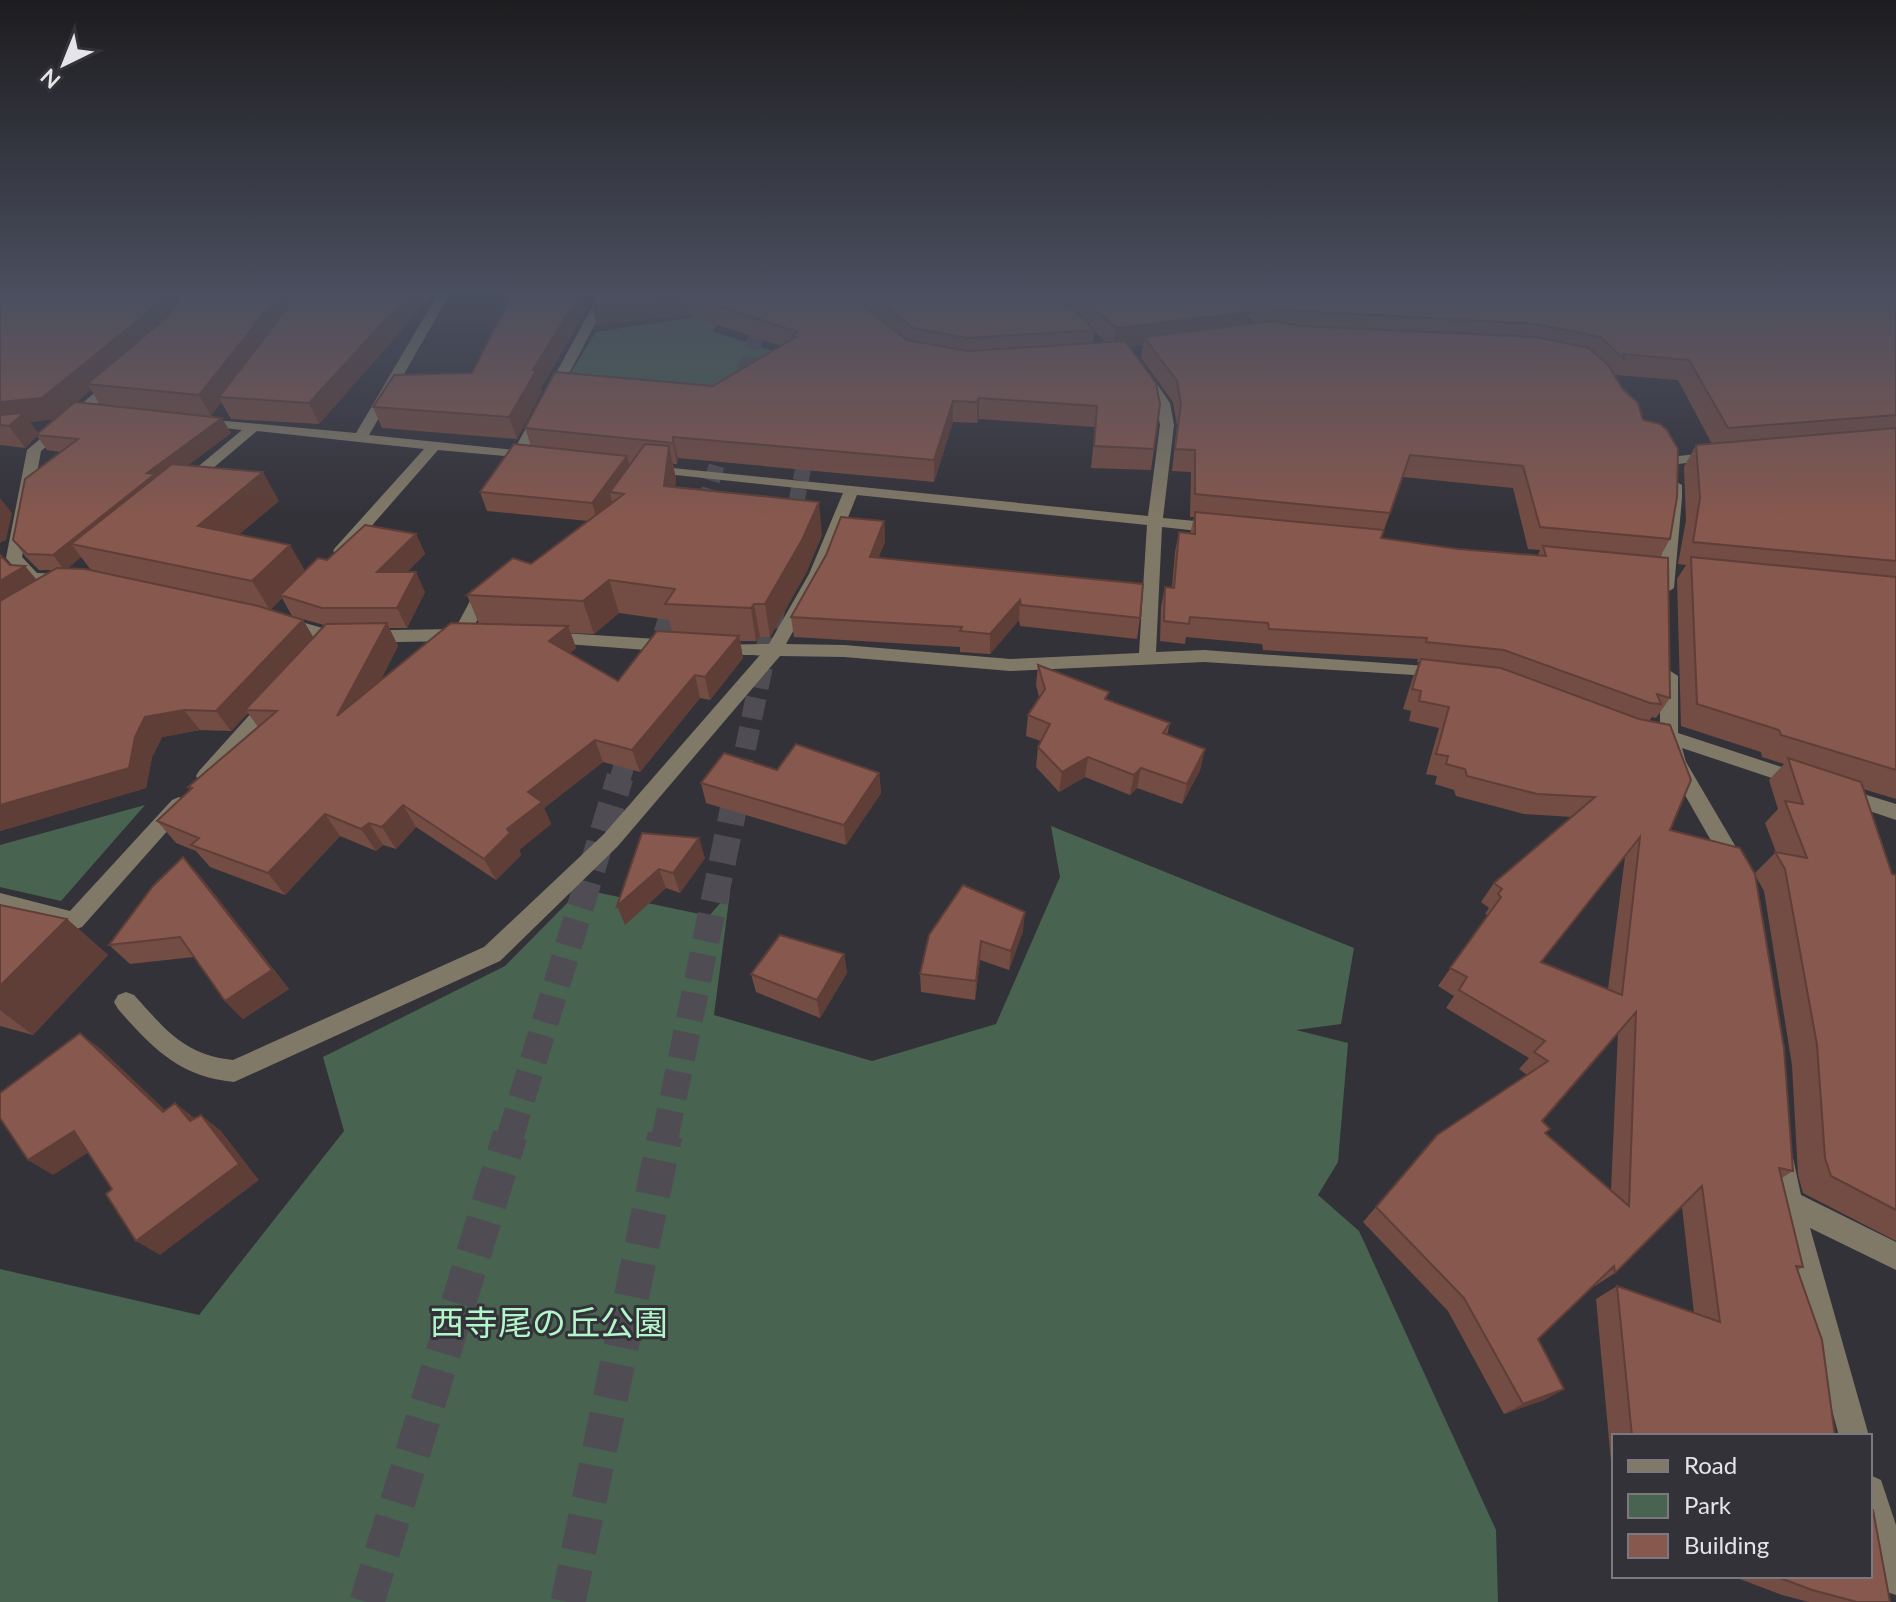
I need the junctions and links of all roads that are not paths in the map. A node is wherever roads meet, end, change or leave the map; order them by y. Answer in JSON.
{"nodes":[{"id":1,"x":1137,"y":366,"type":"edge"},
{"id":2,"x":402,"y":367,"type":"edge"},
{"id":3,"x":566,"y":367,"type":"edge"},
{"id":4,"x":127,"y":372,"type":"edge"},
{"id":5,"x":186,"y":420,"type":"edge"},
{"id":6,"x":63,"y":426,"type":"junction"},
{"id":7,"x":254,"y":427,"type":"junction"},
{"id":8,"x":31,"y":429,"type":"dead end"},
{"id":9,"x":361,"y":437,"type":"junction"},
{"id":10,"x":435,"y":445,"type":"junction"},
{"id":11,"x":519,"y":454,"type":"junction"},
{"id":12,"x":1734,"y":454,"type":"edge"},
{"id":13,"x":547,"y":457,"type":"edge"},
{"id":14,"x":640,"y":472,"type":"edge"},
{"id":15,"x":852,"y":489,"type":"junction"},
{"id":16,"x":169,"y":498,"type":"edge"},
{"id":17,"x":1155,"y":521,"type":"junction"},
{"id":18,"x":1232,"y":529,"type":"edge"},
{"id":19,"x":331,"y":561,"type":"edge"},
{"id":20,"x":502,"y":592,"type":"edge"},
{"id":21,"x":51,"y":593,"type":"edge"},
{"id":22,"x":291,"y":604,"type":"edge"},
{"id":23,"x":1668,"y":615,"type":"edge"},
{"id":24,"x":534,"y":637,"type":"edge"},
{"id":25,"x":1669,"y":645,"type":"edge"},
{"id":26,"x":774,"y":651,"type":"junction"},
{"id":27,"x":1147,"y":658,"type":"junction"},
{"id":28,"x":1464,"y":676,"type":"edge"},
{"id":29,"x":289,"y":684,"type":"edge"},
{"id":30,"x":1633,"y":732,"type":"edge"},
{"id":31,"x":1669,"y":737,"type":"junction"},
{"id":32,"x":1896,"y":812,"type":"edge"},
{"id":33,"x":1750,"y":891,"type":"edge"},
{"id":34,"x":0,"y":902,"type":"edge"},
{"id":35,"x":126,"y":1002,"type":"dead end"},
{"id":36,"x":1780,"y":1129,"type":"edge"},
{"id":37,"x":1790,"y":1204,"type":"junction"},
{"id":38,"x":1896,"y":1256,"type":"edge"},
{"id":39,"x":1853,"y":1434,"type":"edge"},
{"id":40,"x":1872,"y":1498,"type":"edge"},
{"id":41,"x":1896,"y":1579,"type":"edge"}],
"edges":[{"from":1,"to":17,"type":"street"},
{"from":2,"to":9,"type":"street"},
{"from":3,"to":11,"type":"street"},
{"from":4,"to":6,"type":"street"},
{"from":5,"to":7,"type":"street"},
{"from":6,"to":8,"type":"street"},
{"from":6,"to":21,"type":"street"},
{"from":7,"to":9,"type":"street"},
{"from":7,"to":16,"type":"street"},
{"from":9,"to":10,"type":"street"},
{"from":10,"to":11,"type":"street"},
{"from":10,"to":19,"type":"street"},
{"from":11,"to":13,"type":"street"},
{"from":12,"to":23,"type":"street"},
{"from":14,"to":15,"type":"street"},
{"from":15,"to":17,"type":"street"},
{"from":15,"to":26,"type":"street"},
{"from":17,"to":18,"type":"street"},
{"from":17,"to":27,"type":"street"},
{"from":20,"to":22,"type":"street"},
{"from":24,"to":26,"type":"street"},
{"from":25,"to":31,"type":"street"},
{"from":26,"to":27,"type":"street"},
{"from":26,"to":35,"type":"street"},
{"from":27,"to":28,"type":"street"},
{"from":29,"to":34,"type":"street"},
{"from":30,"to":31,"type":"street"},
{"from":31,"to":32,"type":"street"},
{"from":31,"to":33,"type":"street"},
{"from":36,"to":37,"type":"street"},
{"from":37,"to":38,"type":"street"},
{"from":37,"to":39,"type":"street"},
{"from":40,"to":41,"type":"street"}]}
